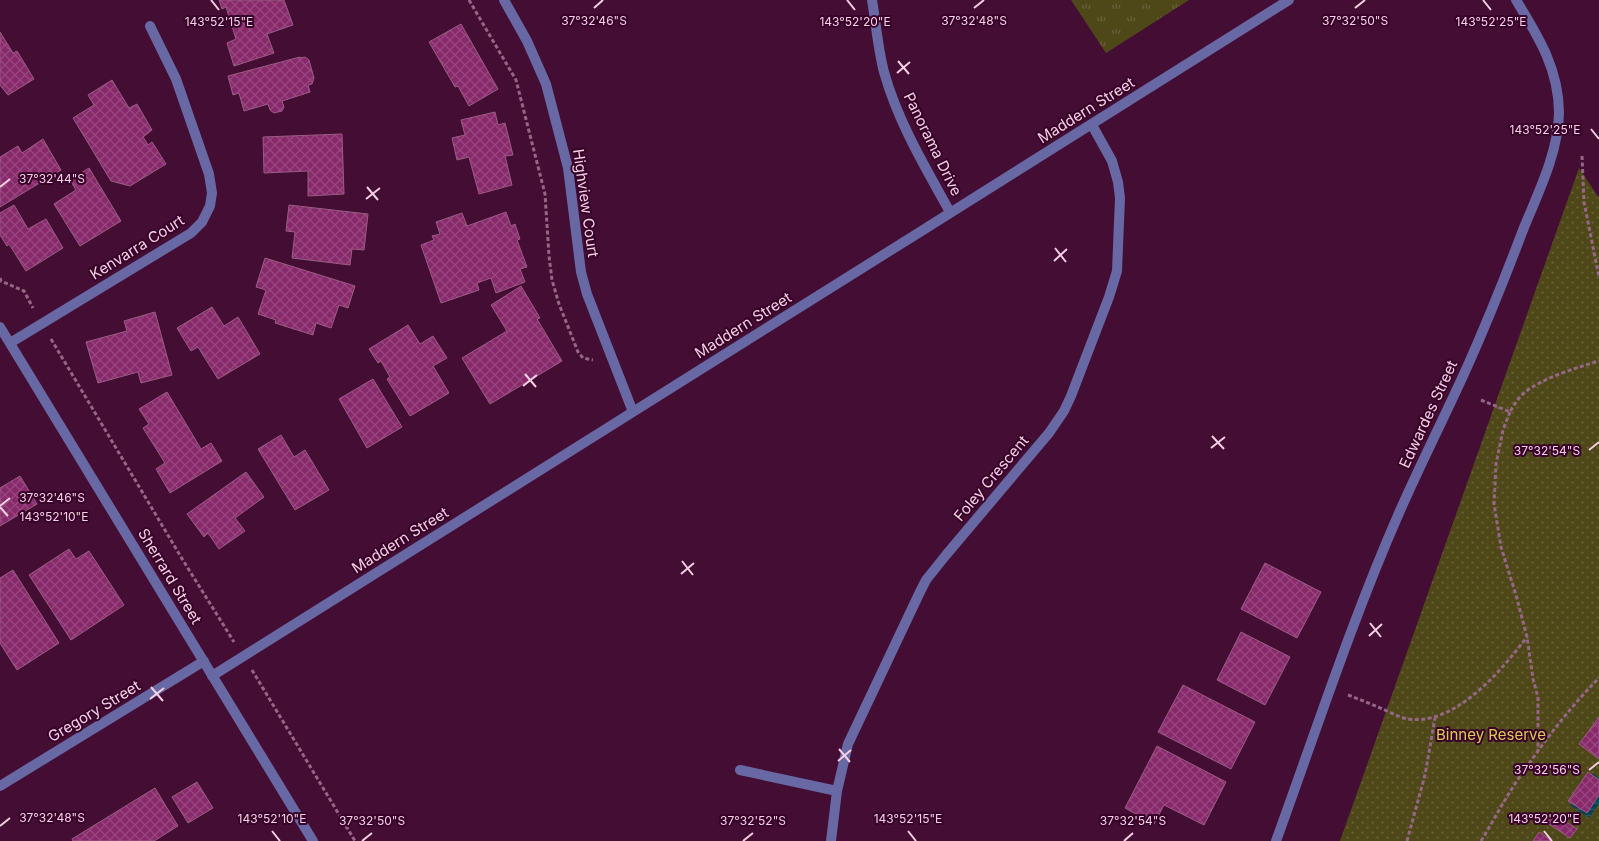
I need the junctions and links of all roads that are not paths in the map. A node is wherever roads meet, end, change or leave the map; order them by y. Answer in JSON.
{"nodes":[{"id":1,"x":504,"y":0,"type":"edge"},
{"id":2,"x":872,"y":0,"type":"edge"},
{"id":3,"x":1289,"y":0,"type":"edge"},
{"id":4,"x":1516,"y":0,"type":"edge"},
{"id":5,"x":150,"y":26,"type":"dead end"},
{"id":6,"x":1092,"y":125,"type":"junction"},
{"id":7,"x":950,"y":212,"type":"junction"},
{"id":8,"x":0,"y":327,"type":"edge"},
{"id":9,"x":10,"y":343,"type":"junction"},
{"id":10,"x":633,"y":412,"type":"junction"},
{"id":11,"x":204,"y":661,"type":"junction"},
{"id":12,"x":212,"y":676,"type":"junction"},
{"id":13,"x":740,"y":770,"type":"dead end"},
{"id":14,"x":0,"y":786,"type":"edge"},
{"id":15,"x":837,"y":791,"type":"junction"},
{"id":16,"x":831,"y":837,"type":"edge"},
{"id":17,"x":313,"y":841,"type":"edge"},
{"id":18,"x":842,"y":841,"type":"edge"},
{"id":19,"x":1276,"y":841,"type":"edge"}],
"edges":[{"from":1,"to":10,"type":"street","name":"Highview Court"},
{"from":2,"to":7,"type":"street","name":"Panorama Drive"},
{"from":3,"to":6,"type":"street","name":"Maddern Street"},
{"from":4,"to":19,"type":"street","name":"Edwardes Street"},
{"from":5,"to":9,"type":"street","name":"Kenvarra Court"},
{"from":6,"to":7,"type":"street","name":"Maddern Street"},
{"from":6,"to":15,"type":"street","name":"Foley Crescent"},
{"from":7,"to":10,"type":"street","name":"Maddern Street"},
{"from":8,"to":9,"type":"street","name":"Sherrard Street"},
{"from":9,"to":11,"type":"street","name":"Sherrard Street"},
{"from":10,"to":12,"type":"street","name":"Maddern Street"},
{"from":11,"to":12,"type":"street","name":"Sherrard Street"},
{"from":11,"to":14,"type":"street","name":"Gregory Street"},
{"from":12,"to":17,"type":"street","name":"Sherrard Street"},
{"from":13,"to":15,"type":"street"},
{"from":15,"to":16,"type":"street","name":"Foley Crescent"},
{"from":16,"to":18,"type":"street"}]}
